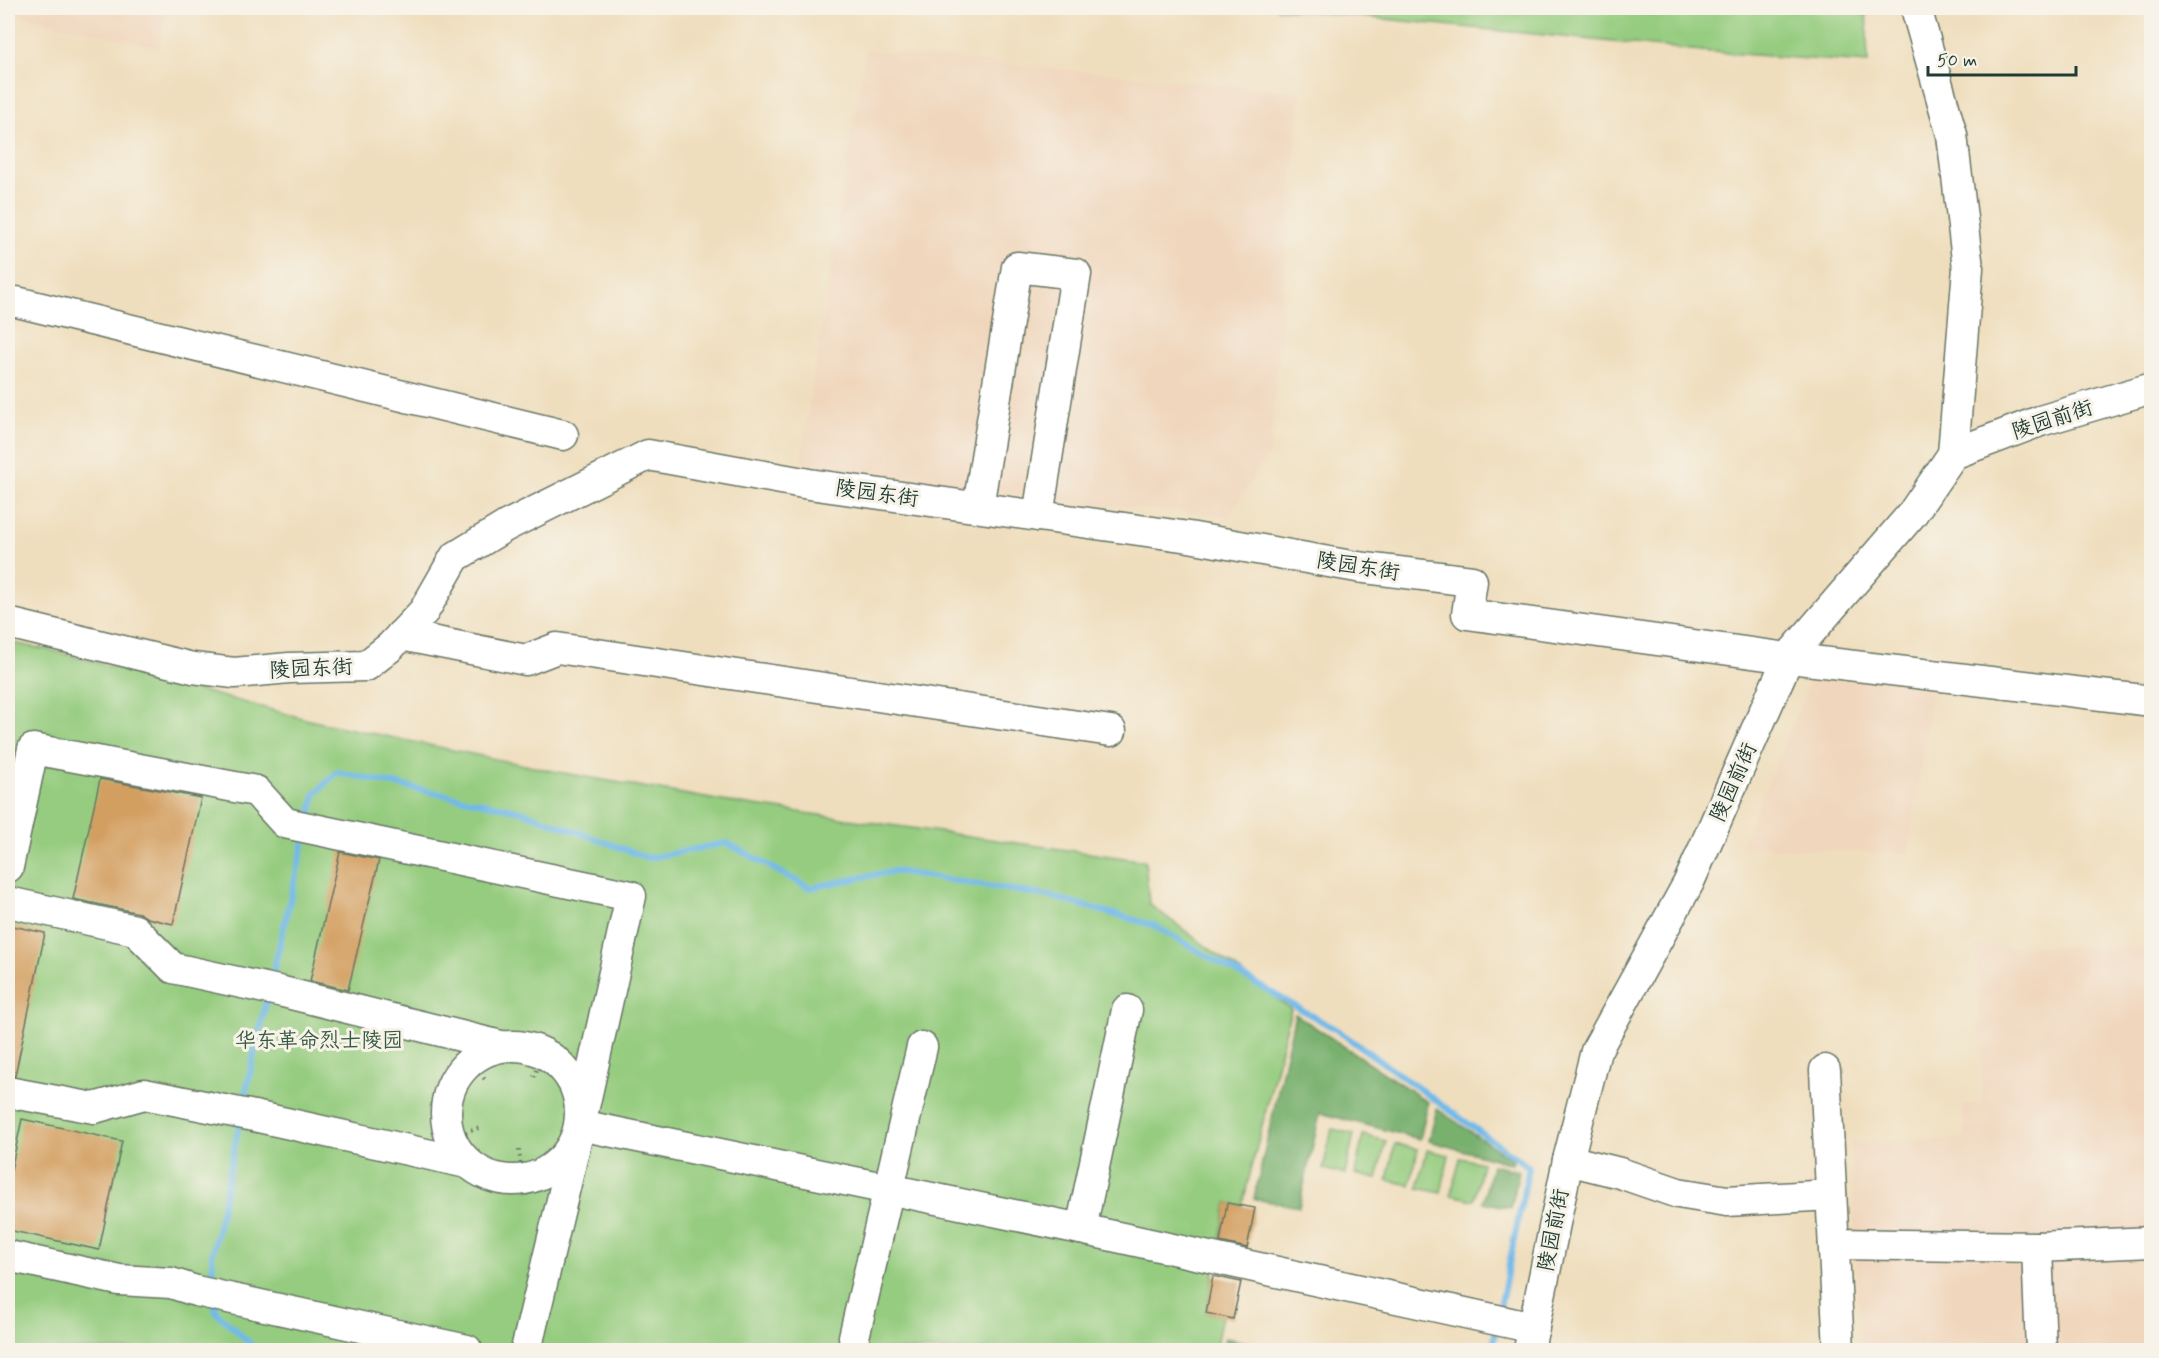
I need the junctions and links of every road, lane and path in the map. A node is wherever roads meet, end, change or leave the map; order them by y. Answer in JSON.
{"nodes":[{"id":1,"x":1917,"y":8,"type":"edge"},
{"id":2,"x":11,"y":300,"type":"edge"},
{"id":3,"x":2151,"y":388,"type":"edge"},
{"id":4,"x":563,"y":435,"type":"dead end"},
{"id":5,"x":1953,"y":454,"type":"junction"},
{"id":6,"x":978,"y":507,"type":"junction"},
{"id":7,"x":1038,"y":516,"type":"junction"},
{"id":8,"x":8,"y":623,"type":"edge"},
{"id":9,"x":400,"y":635,"type":"junction"},
{"id":10,"x":1788,"y":658,"type":"junction"},
{"id":11,"x":2151,"y":701,"type":"edge"},
{"id":12,"x":1112,"y":731,"type":"dead end"},
{"id":13,"x":8,"y":867,"type":"edge"},
{"id":14,"x":8,"y":902,"type":"edge"},
{"id":15,"x":1126,"y":1010,"type":"dead end"},
{"id":16,"x":501,"y":1046,"type":"junction"},
{"id":17,"x":922,"y":1047,"type":"dead end"},
{"id":18,"x":1824,"y":1070,"type":"dead end"},
{"id":19,"x":8,"y":1092,"type":"edge"},
{"id":20,"x":580,"y":1125,"type":"junction"},
{"id":21,"x":481,"y":1127,"type":"dead end"},
{"id":22,"x":519,"y":1150,"type":"dead end"},
{"id":23,"x":459,"y":1151,"type":"junction"},
{"id":24,"x":1568,"y":1160,"type":"junction"},
{"id":25,"x":523,"y":1181,"type":"junction"},
{"id":26,"x":889,"y":1188,"type":"junction"},
{"id":27,"x":1832,"y":1195,"type":"junction"},
{"id":28,"x":1081,"y":1229,"type":"junction"},
{"id":29,"x":2151,"y":1242,"type":"edge"},
{"id":30,"x":1834,"y":1244,"type":"junction"},
{"id":31,"x":2037,"y":1247,"type":"junction"},
{"id":32,"x":8,"y":1256,"type":"edge"},
{"id":33,"x":1515,"y":1329,"type":"edge"},
{"id":34,"x":854,"y":1337,"type":"dead end"},
{"id":35,"x":467,"y":1350,"type":"edge"},
{"id":36,"x":526,"y":1350,"type":"edge"},
{"id":37,"x":1839,"y":1350,"type":"edge"},
{"id":38,"x":2041,"y":1350,"type":"edge"}],
"edges":[{"from":1,"to":5,"type":"street"},
{"from":2,"to":4,"type":"street"},
{"from":3,"to":5,"type":"street","name":"陵园前街"},
{"from":5,"to":10,"type":"street","name":"陵园前街"},
{"from":6,"to":7,"type":"street","name":"陵园东街"},
{"from":6,"to":7,"type":"street"},
{"from":6,"to":9,"type":"street","name":"陵园东街"},
{"from":7,"to":10,"type":"street","name":"陵园东街"},
{"from":8,"to":9,"type":"street","name":"陵园东街"},
{"from":9,"to":12,"type":"street"},
{"from":10,"to":11,"type":"street"},
{"from":10,"to":24,"type":"street","name":"陵园前街"},
{"from":13,"to":20,"type":"street"},
{"from":14,"to":16,"type":"street"},
{"from":15,"to":28,"type":"street"},
{"from":16,"to":20,"type":"street"},
{"from":16,"to":23,"type":"street"},
{"from":17,"to":26,"type":"street"},
{"from":18,"to":27,"type":"street"},
{"from":19,"to":23,"type":"street"},
{"from":20,"to":25,"type":"street"},
{"from":20,"to":26,"type":"street"},
{"from":20,"to":36,"type":"street"},
{"from":21,"to":23,"type":"path"},
{"from":22,"to":25,"type":"path"},
{"from":23,"to":25,"type":"street"},
{"from":24,"to":27,"type":"street"},
{"from":24,"to":33,"type":"street","name":"陵园前街"},
{"from":26,"to":28,"type":"street"},
{"from":26,"to":34,"type":"street"},
{"from":27,"to":30,"type":"street"},
{"from":28,"to":33,"type":"street"},
{"from":29,"to":31,"type":"street"},
{"from":30,"to":31,"type":"street"},
{"from":30,"to":37,"type":"street"},
{"from":31,"to":38,"type":"street"},
{"from":32,"to":35,"type":"street"}]}
